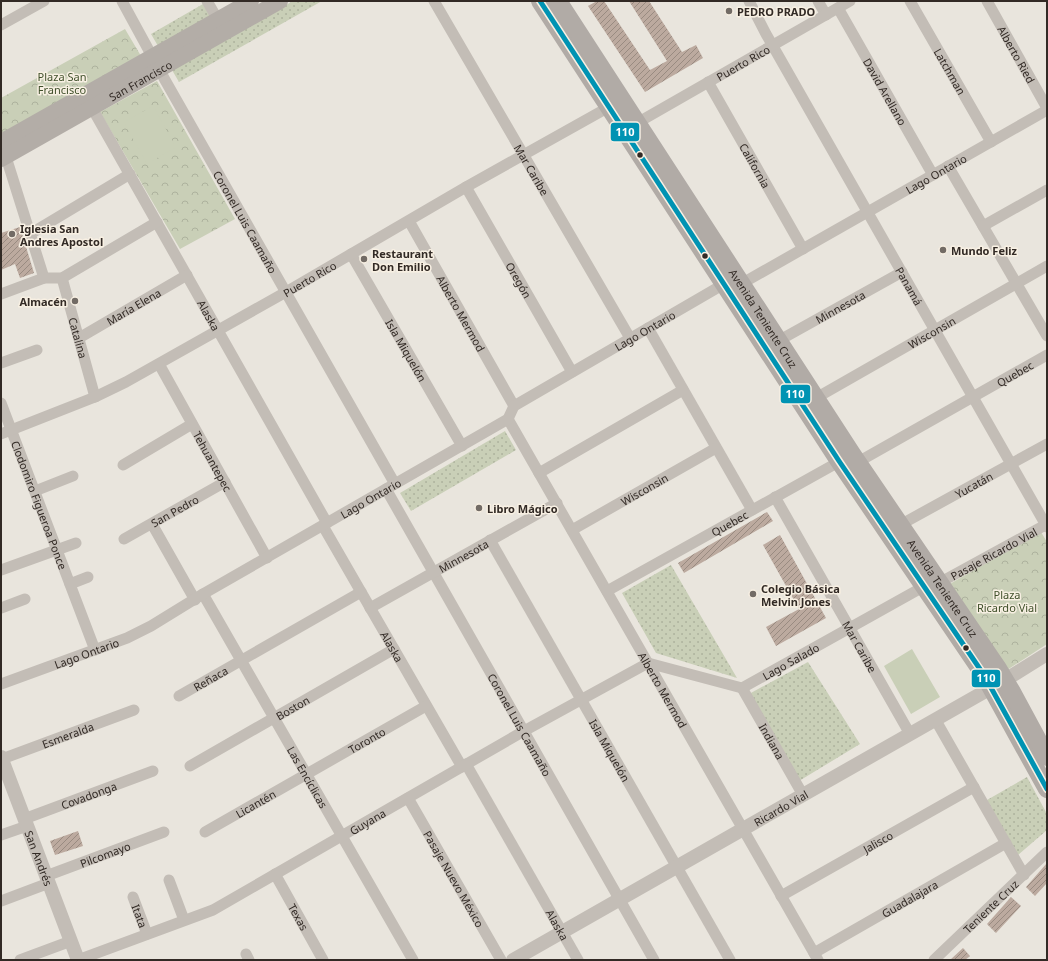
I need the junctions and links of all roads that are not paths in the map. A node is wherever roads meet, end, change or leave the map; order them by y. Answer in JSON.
{"nodes":[{"id":1,"x":44,"y":1,"type":"edge"},
{"id":2,"x":122,"y":1,"type":"edge"},
{"id":3,"x":207,"y":1,"type":"edge"},
{"id":4,"x":251,"y":1,"type":"edge"},
{"id":5,"x":280,"y":1,"type":"edge"},
{"id":6,"x":434,"y":1,"type":"edge"},
{"id":7,"x":540,"y":1,"type":"edge"},
{"id":8,"x":558,"y":1,"type":"edge"},
{"id":9,"x":749,"y":1,"type":"edge"},
{"id":10,"x":818,"y":1,"type":"edge"},
{"id":11,"x":850,"y":1,"type":"edge"},
{"id":12,"x":910,"y":1,"type":"edge"},
{"id":13,"x":987,"y":1,"type":"edge"},
{"id":14,"x":838,"y":8,"type":"junction"},
{"id":15,"x":826,"y":15,"type":"junction"},
{"id":16,"x":218,"y":20,"type":"junction"},
{"id":17,"x":1,"y":25,"type":"edge"},
{"id":18,"x":773,"y":45,"type":"junction"},
{"id":19,"x":156,"y":63,"type":"junction"},
{"id":20,"x":708,"y":82,"type":"junction"},
{"id":21,"x":609,"y":107,"type":"junction"},
{"id":22,"x":92,"y":108,"type":"junction"},
{"id":23,"x":1047,"y":109,"type":"edge"},
{"id":24,"x":637,"y":123,"type":"junction"},
{"id":25,"x":991,"y":142,"type":"junction"},
{"id":26,"x":3,"y":153,"type":"edge"},
{"id":27,"x":524,"y":154,"type":"junction"},
{"id":28,"x":948,"y":166,"type":"junction"},
{"id":29,"x":130,"y":174,"type":"junction"},
{"id":30,"x":933,"y":175,"type":"junction"},
{"id":31,"x":466,"y":187,"type":"junction"},
{"id":32,"x":1047,"y":190,"type":"edge"},
{"id":33,"x":868,"y":212,"type":"junction"},
{"id":34,"x":409,"y":221,"type":"junction"},
{"id":35,"x":157,"y":222,"type":"junction"},
{"id":36,"x":983,"y":226,"type":"junction"},
{"id":37,"x":30,"y":234,"type":"junction"},
{"id":38,"x":803,"y":249,"type":"junction"},
{"id":39,"x":351,"y":254,"type":"junction"},
{"id":40,"x":1047,"y":266,"type":"edge"},
{"id":41,"x":902,"y":272,"type":"junction"},
{"id":42,"x":187,"y":275,"type":"junction"},
{"id":43,"x":44,"y":278,"type":"junction"},
{"id":44,"x":62,"y":278,"type":"junction"},
{"id":45,"x":732,"y":284,"type":"junction"},
{"id":46,"x":1016,"y":284,"type":"junction"},
{"id":47,"x":286,"y":292,"type":"junction"},
{"id":48,"x":1,"y":294,"type":"edge"},
{"id":49,"x":648,"y":328,"type":"junction"},
{"id":50,"x":218,"y":330,"type":"junction"},
{"id":51,"x":935,"y":331,"type":"junction"},
{"id":52,"x":1047,"y":336,"type":"edge"},
{"id":53,"x":79,"y":338,"type":"junction"},
{"id":54,"x":630,"y":338,"type":"junction"},
{"id":55,"x":778,"y":342,"type":"junction"},
{"id":56,"x":37,"y":350,"type":"dead end"},
{"id":57,"x":1047,"y":354,"type":"edge"},
{"id":58,"x":1,"y":364,"type":"edge"},
{"id":59,"x":159,"y":364,"type":"junction"},
{"id":60,"x":572,"y":372,"type":"junction"},
{"id":61,"x":683,"y":390,"type":"junction"},
{"id":62,"x":95,"y":397,"type":"junction"},
{"id":63,"x":972,"y":397,"type":"junction"},
{"id":64,"x":816,"y":398,"type":"junction"},
{"id":65,"x":1,"y":403,"type":"edge"},
{"id":66,"x":514,"y":406,"type":"junction"},
{"id":67,"x":508,"y":419,"type":"junction"},
{"id":68,"x":192,"y":424,"type":"junction"},
{"id":69,"x":6,"y":432,"type":"edge"},
{"id":70,"x":1047,"y":444,"type":"edge"},
{"id":71,"x":462,"y":446,"type":"junction"},
{"id":72,"x":716,"y":448,"type":"junction"},
{"id":73,"x":850,"y":459,"type":"junction"},
{"id":74,"x":1011,"y":464,"type":"junction"},
{"id":75,"x":123,"y":465,"type":"dead end"},
{"id":76,"x":539,"y":473,"type":"junction"},
{"id":77,"x":73,"y":476,"type":"dead end"},
{"id":78,"x":225,"y":482,"type":"junction"},
{"id":79,"x":390,"y":487,"type":"junction"},
{"id":80,"x":35,"y":491,"type":"junction"},
{"id":81,"x":775,"y":498,"type":"junction"},
{"id":82,"x":556,"y":503,"type":"junction"},
{"id":83,"x":752,"y":510,"type":"junction"},
{"id":84,"x":152,"y":524,"type":"junction"},
{"id":85,"x":325,"y":524,"type":"junction"},
{"id":86,"x":900,"y":525,"type":"junction"},
{"id":87,"x":1047,"y":525,"type":"edge"},
{"id":88,"x":572,"y":530,"type":"junction"},
{"id":89,"x":124,"y":539,"type":"dead end"},
{"id":90,"x":490,"y":540,"type":"junction"},
{"id":91,"x":76,"y":543,"type":"dead end"},
{"id":92,"x":57,"y":550,"type":"junction"},
{"id":93,"x":267,"y":558,"type":"junction"},
{"id":94,"x":1,"y":570,"type":"edge"},
{"id":95,"x":433,"y":572,"type":"junction"},
{"id":96,"x":88,"y":577,"type":"dead end"},
{"id":97,"x":70,"y":584,"type":"junction"},
{"id":98,"x":931,"y":585,"type":"junction"},
{"id":99,"x":607,"y":591,"type":"junction"},
{"id":100,"x":361,"y":592,"type":"junction"},
{"id":101,"x":199,"y":597,"type":"junction"},
{"id":102,"x":25,"y":599,"type":"dead end"},
{"id":103,"x":1,"y":608,"type":"edge"},
{"id":104,"x":370,"y":608,"type":"junction"},
{"id":105,"x":849,"y":628,"type":"junction"},
{"id":106,"x":394,"y":649,"type":"junction"},
{"id":107,"x":95,"y":650,"type":"junction"},
{"id":108,"x":1047,"y":654,"type":"edge"},
{"id":109,"x":241,"y":660,"type":"junction"},
{"id":110,"x":648,"y":663,"type":"junction"},
{"id":111,"x":1,"y":684,"type":"edge"},
{"id":112,"x":998,"y":684,"type":"junction"},
{"id":113,"x":742,"y":688,"type":"junction"},
{"id":114,"x":179,"y":696,"type":"dead end"},
{"id":115,"x":581,"y":699,"type":"junction"},
{"id":116,"x":426,"y":706,"type":"junction"},
{"id":117,"x":134,"y":710,"type":"dead end"},
{"id":118,"x":274,"y":718,"type":"junction"},
{"id":119,"x":935,"y":720,"type":"junction"},
{"id":120,"x":524,"y":731,"type":"junction"},
{"id":121,"x":910,"y":734,"type":"junction"},
{"id":122,"x":1047,"y":757,"type":"edge"},
{"id":123,"x":2,"y":763,"type":"edge"},
{"id":124,"x":190,"y":766,"type":"dead end"},
{"id":125,"x":464,"y":766,"type":"junction"},
{"id":126,"x":153,"y":771,"type":"dead end"},
{"id":127,"x":307,"y":775,"type":"junction"},
{"id":128,"x":974,"y":787,"type":"junction"},
{"id":129,"x":1047,"y":789,"type":"edge"},
{"id":130,"x":803,"y":795,"type":"junction"},
{"id":131,"x":408,"y":798,"type":"junction"},
{"id":132,"x":26,"y":822,"type":"junction"},
{"id":133,"x":743,"y":829,"type":"junction"},
{"id":134,"x":164,"y":832,"type":"dead end"},
{"id":135,"x":205,"y":832,"type":"dead end"},
{"id":136,"x":1,"y":835,"type":"edge"},
{"id":137,"x":342,"y":836,"type":"junction"},
{"id":138,"x":1006,"y":843,"type":"junction"},
{"id":139,"x":1047,"y":852,"type":"edge"},
{"id":140,"x":677,"y":867,"type":"junction"},
{"id":141,"x":275,"y":874,"type":"junction"},
{"id":142,"x":1024,"y":875,"type":"junction"},
{"id":143,"x":48,"y":879,"type":"junction"},
{"id":144,"x":169,"y":880,"type":"dead end"},
{"id":145,"x":781,"y":896,"type":"junction"},
{"id":146,"x":133,"y":897,"type":"dead end"},
{"id":147,"x":620,"y":899,"type":"junction"},
{"id":148,"x":1,"y":901,"type":"edge"},
{"id":149,"x":184,"y":920,"type":"junction"},
{"id":150,"x":562,"y":932,"type":"junction"},
{"id":151,"x":147,"y":934,"type":"junction"},
{"id":152,"x":71,"y":941,"type":"junction"},
{"id":153,"x":816,"y":956,"type":"edge"},
{"id":154,"x":20,"y":960,"type":"edge"},
{"id":155,"x":78,"y":960,"type":"edge"},
{"id":156,"x":323,"y":960,"type":"edge"},
{"id":157,"x":413,"y":960,"type":"edge"},
{"id":158,"x":501,"y":960,"type":"edge"},
{"id":159,"x":514,"y":960,"type":"edge"},
{"id":160,"x":578,"y":960,"type":"edge"},
{"id":161,"x":654,"y":960,"type":"edge"},
{"id":162,"x":730,"y":960,"type":"edge"},
{"id":163,"x":934,"y":960,"type":"edge"}],
"edges":[{"from":1,"to":17,"type":"street"},
{"from":2,"to":19,"type":"street","name":"Coronel Luis Caamaño"},
{"from":3,"to":16,"type":"street"},
{"from":4,"to":16,"type":"main road","name":"San Francisco"},
{"from":5,"to":19,"type":"main road","name":"San Francisco"},
{"from":6,"to":27,"type":"street","name":"Mar Caribe"},
{"from":7,"to":21,"type":"main road","name":"Avenida Teniente Cruz"},
{"from":8,"to":24,"type":"main road","name":"Avenida Teniente Cruz"},
{"from":9,"to":18,"type":"street","name":"Panamá"},
{"from":10,"to":15,"type":"street"},
{"from":11,"to":14,"type":"street","name":"Puerto Rico"},
{"from":12,"to":25,"type":"street","name":"Latchman"},
{"from":13,"to":23,"type":"street","name":"Alberto Ried"},
{"from":14,"to":15,"type":"street","name":"Puerto Rico"},
{"from":14,"to":30,"type":"street","name":"David Arellano"},
{"from":15,"to":18,"type":"street","name":"Puerto Rico"},
{"from":16,"to":19,"type":"main road","name":"San Francisco"},
{"from":18,"to":20,"type":"street","name":"Puerto Rico"},
{"from":18,"to":33,"type":"street","name":"Panamá"},
{"from":19,"to":22,"type":"main road","name":"San Francisco"},
{"from":19,"to":26,"type":"main road","name":"San Francisco"},
{"from":19,"to":47,"type":"street","name":"Coronel Luis Caamaño"},
{"from":20,"to":24,"type":"street","name":"Puerto Rico"},
{"from":20,"to":38,"type":"street","name":"California"},
{"from":21,"to":27,"type":"street","name":"Puerto Rico"},
{"from":21,"to":45,"type":"main road","name":"Avenida Teniente Cruz"},
{"from":22,"to":26,"type":"main road","name":"San Francisco"},
{"from":22,"to":29,"type":"street","name":"Alaska"},
{"from":23,"to":25,"type":"street","name":"Lago Ontario"},
{"from":24,"to":45,"type":"main road","name":"Avenida Teniente Cruz"},
{"from":25,"to":28,"type":"street","name":"Lago Ontario"},
{"from":26,"to":37,"type":"street"},
{"from":27,"to":31,"type":"street","name":"Puerto Rico"},
{"from":27,"to":54,"type":"street","name":"Mar Caribe"},
{"from":28,"to":30,"type":"street","name":"Lago Ontario"},
{"from":28,"to":36,"type":"street"},
{"from":29,"to":35,"type":"street","name":"Alaska"},
{"from":29,"to":37,"type":"street"},
{"from":30,"to":33,"type":"street","name":"Lago Ontario"},
{"from":31,"to":34,"type":"street","name":"Puerto Rico"},
{"from":31,"to":60,"type":"street","name":"Oregón"},
{"from":32,"to":36,"type":"street"},
{"from":33,"to":38,"type":"street","name":"Lago Ontario"},
{"from":33,"to":41,"type":"street","name":"Panamá"},
{"from":34,"to":39,"type":"street","name":"Puerto Rico"},
{"from":34,"to":66,"type":"street","name":"Alberto Mermod"},
{"from":35,"to":42,"type":"street","name":"Alaska"},
{"from":35,"to":44,"type":"street"},
{"from":36,"to":46,"type":"street"},
{"from":37,"to":43,"type":"street"},
{"from":38,"to":45,"type":"street","name":"Lago Ontario"},
{"from":39,"to":47,"type":"street","name":"Puerto Rico"},
{"from":39,"to":71,"type":"street","name":"Isla Miquelón"},
{"from":40,"to":46,"type":"street","name":"Wisconsin"},
{"from":41,"to":51,"type":"street","name":"Panamá"},
{"from":41,"to":55,"type":"street","name":"Minnesota"},
{"from":42,"to":50,"type":"street","name":"Alaska"},
{"from":42,"to":53,"type":"street","name":"María Elena"},
{"from":43,"to":44,"type":"street"},
{"from":43,"to":48,"type":"street"},
{"from":44,"to":53,"type":"street","name":"Catalina"},
{"from":45,"to":49,"type":"street","name":"Lago Ontario"},
{"from":45,"to":55,"type":"main road","name":"Avenida Teniente Cruz"},
{"from":45,"to":73,"type":"main road","name":"Avenida Teniente Cruz"},
{"from":46,"to":51,"type":"street","name":"Wisconsin"},
{"from":46,"to":52,"type":"street"},
{"from":47,"to":50,"type":"street","name":"Puerto Rico"},
{"from":47,"to":79,"type":"street","name":"Coronel Luis Caamaño"},
{"from":49,"to":54,"type":"street","name":"Lago Ontario"},
{"from":49,"to":61,"type":"street"},
{"from":50,"to":59,"type":"street","name":"Puerto Rico"},
{"from":50,"to":85,"type":"street","name":"Alaska"},
{"from":51,"to":63,"type":"street","name":"Panamá"},
{"from":51,"to":64,"type":"street","name":"Wisconsin"},
{"from":53,"to":62,"type":"street","name":"Catalina"},
{"from":54,"to":60,"type":"street","name":"Lago Ontario"},
{"from":55,"to":64,"type":"main road","name":"Avenida Teniente Cruz"},
{"from":56,"to":58,"type":"street"},
{"from":57,"to":63,"type":"street","name":"Quebec"},
{"from":59,"to":62,"type":"street","name":"Puerto Rico"},
{"from":59,"to":68,"type":"street","name":"Tehuantepec"},
{"from":60,"to":66,"type":"street","name":"Lago Ontario"},
{"from":61,"to":72,"type":"street"},
{"from":61,"to":76,"type":"street"},
{"from":62,"to":69,"type":"street","name":"Puerto Rico"},
{"from":63,"to":73,"type":"street","name":"Quebec"},
{"from":63,"to":74,"type":"street","name":"Panamá"},
{"from":64,"to":73,"type":"main road","name":"Avenida Teniente Cruz"},
{"from":65,"to":69,"type":"street","name":"Clodomiro Figueroa Ponce"},
{"from":66,"to":67,"type":"street"},
{"from":67,"to":71,"type":"street","name":"Lago Ontario"},
{"from":67,"to":76,"type":"street","name":"Alberto Mermod"},
{"from":68,"to":75,"type":"street"},
{"from":68,"to":78,"type":"street","name":"Tehuantepec"},
{"from":69,"to":80,"type":"street","name":"Clodomiro Figueroa Ponce"},
{"from":70,"to":74,"type":"street","name":"Yucatán"},
{"from":71,"to":79,"type":"street","name":"Lago Ontario"},
{"from":72,"to":83,"type":"street"},
{"from":72,"to":88,"type":"street","name":"Wisconsin"},
{"from":73,"to":81,"type":"street","name":"Quebec"},
{"from":73,"to":86,"type":"main road","name":"Avenida Teniente Cruz"},
{"from":73,"to":98,"type":"main road","name":"Avenida Teniente Cruz"},
{"from":74,"to":86,"type":"street","name":"Yucatán"},
{"from":74,"to":87,"type":"street","name":"Panamá"},
{"from":76,"to":82,"type":"street","name":"Alberto Mermod"},
{"from":77,"to":80,"type":"street"},
{"from":78,"to":84,"type":"street","name":"San Pedro"},
{"from":78,"to":93,"type":"street","name":"Tehuantepec"},
{"from":79,"to":85,"type":"street","name":"Lago Ontario"},
{"from":79,"to":95,"type":"street","name":"Coronel Luis Caamaño"},
{"from":80,"to":92,"type":"street","name":"Clodomiro Figueroa Ponce"},
{"from":81,"to":83,"type":"street","name":"Quebec"},
{"from":81,"to":105,"type":"street","name":"Mar Caribe"},
{"from":82,"to":88,"type":"street","name":"Alberto Mermod"},
{"from":82,"to":90,"type":"street","name":"Minnesota"},
{"from":83,"to":99,"type":"street","name":"Quebec"},
{"from":84,"to":89,"type":"street","name":"San Pedro"},
{"from":84,"to":101,"type":"street","name":"Las Encíclicas"},
{"from":85,"to":93,"type":"street","name":"Lago Ontario"},
{"from":85,"to":100,"type":"street","name":"Alaska"},
{"from":86,"to":98,"type":"main road","name":"Avenida Teniente Cruz"},
{"from":87,"to":98,"type":"street","name":"Pasaje Ricardo Vial"},
{"from":88,"to":99,"type":"street","name":"Alberto Mermod"},
{"from":90,"to":95,"type":"street","name":"Minnesota"},
{"from":90,"to":115,"type":"street","name":"Isla Miquelón"},
{"from":91,"to":92,"type":"street"},
{"from":92,"to":94,"type":"street"},
{"from":92,"to":97,"type":"street","name":"Clodomiro Figueroa Ponce"},
{"from":93,"to":101,"type":"street","name":"Lago Ontario"},
{"from":95,"to":104,"type":"street","name":"Minnesota"},
{"from":95,"to":120,"type":"street","name":"Coronel Luis Caamaño"},
{"from":96,"to":97,"type":"street"},
{"from":97,"to":107,"type":"street","name":"Clodomiro Figueroa Ponce"},
{"from":98,"to":105,"type":"street","name":"Lago Salado"},
{"from":98,"to":112,"type":"main road","name":"Avenida Teniente Cruz"},
{"from":99,"to":110,"type":"street","name":"Alberto Mermod"},
{"from":100,"to":104,"type":"street","name":"Alaska"},
{"from":100,"to":109,"type":"street"},
{"from":101,"to":107,"type":"street","name":"Lago Ontario"},
{"from":101,"to":109,"type":"street","name":"Las Encíclicas"},
{"from":102,"to":103,"type":"street"},
{"from":104,"to":106,"type":"street","name":"Alaska"},
{"from":105,"to":113,"type":"street","name":"Lago Salado"},
{"from":105,"to":121,"type":"street","name":"Mar Caribe"},
{"from":106,"to":116,"type":"street","name":"Alaska"},
{"from":106,"to":118,"type":"street","name":"Boston"},
{"from":107,"to":111,"type":"street","name":"Lago Ontario"},
{"from":108,"to":112,"type":"street","name":"Ricardo Vial"},
{"from":109,"to":114,"type":"street","name":"Reñaca"},
{"from":109,"to":118,"type":"street","name":"Las Encíclicas"},
{"from":110,"to":113,"type":"street"},
{"from":110,"to":115,"type":"street","name":"Guyana"},
{"from":110,"to":133,"type":"street","name":"Alberto Mermod"},
{"from":112,"to":119,"type":"street","name":"Ricardo Vial"},
{"from":112,"to":122,"type":"main road","name":"Avenida Teniente Cruz"},
{"from":112,"to":129,"type":"main road","name":"Avenida Teniente Cruz"},
{"from":113,"to":130,"type":"street","name":"Indiana"},
{"from":115,"to":120,"type":"street","name":"Guyana"},
{"from":115,"to":140,"type":"street","name":"Isla Miquelón"},
{"from":116,"to":125,"type":"street","name":"Alaska"},
{"from":116,"to":127,"type":"street","name":"Toronto"},
{"from":117,"to":123,"type":"street","name":"Esmeralda"},
{"from":118,"to":124,"type":"street","name":"Boston"},
{"from":118,"to":127,"type":"street","name":"Las Encíclicas"},
{"from":119,"to":121,"type":"street","name":"Ricardo Vial"},
{"from":119,"to":128,"type":"street"},
{"from":120,"to":125,"type":"street","name":"Guyana"},
{"from":120,"to":147,"type":"street","name":"Coronel Luis Caamaño"},
{"from":121,"to":130,"type":"street","name":"Ricardo Vial"},
{"from":123,"to":132,"type":"street","name":"San Andrés"},
{"from":125,"to":131,"type":"street","name":"Guyana"},
{"from":125,"to":150,"type":"street","name":"Alaska"},
{"from":126,"to":132,"type":"street","name":"Covadonga"},
{"from":127,"to":135,"type":"street","name":"Licantén"},
{"from":127,"to":137,"type":"street","name":"Las Encíclicas"},
{"from":128,"to":138,"type":"street"},
{"from":128,"to":145,"type":"street","name":"Jalisco"},
{"from":130,"to":133,"type":"street","name":"Ricardo Vial"},
{"from":131,"to":137,"type":"street","name":"Guyana"},
{"from":131,"to":158,"type":"street","name":"Pasaje Nuevo México"},
{"from":132,"to":136,"type":"street","name":"Covadonga"},
{"from":132,"to":143,"type":"street","name":"San Andrés"},
{"from":133,"to":140,"type":"street","name":"Ricardo Vial"},
{"from":133,"to":145,"type":"street","name":"Alberto Mermod"},
{"from":134,"to":143,"type":"street","name":"Pilcomayo"},
{"from":137,"to":141,"type":"street","name":"Guyana"},
{"from":137,"to":157,"type":"street","name":"Las Encíclicas"},
{"from":138,"to":142,"type":"street"},
{"from":138,"to":153,"type":"street","name":"Guadalajara"},
{"from":139,"to":142,"type":"street","name":"Teniente Cruz"},
{"from":140,"to":147,"type":"street","name":"Ricardo Vial"},
{"from":140,"to":162,"type":"street","name":"Isla Miquelón"},
{"from":141,"to":149,"type":"street","name":"Guyana"},
{"from":141,"to":156,"type":"street","name":"Texas"},
{"from":142,"to":163,"type":"street","name":"Teniente Cruz"},
{"from":143,"to":148,"type":"street","name":"Pilcomayo"},
{"from":143,"to":152,"type":"street","name":"San Andrés"},
{"from":144,"to":149,"type":"street"},
{"from":145,"to":153,"type":"street","name":"Alberto Mermod"},
{"from":146,"to":151,"type":"street","name":"Itata"},
{"from":147,"to":150,"type":"street","name":"Ricardo Vial"},
{"from":147,"to":161,"type":"street","name":"Coronel Luis Caamaño"},
{"from":149,"to":151,"type":"street","name":"Guyana"},
{"from":150,"to":159,"type":"street","name":"Ricardo Vial"},
{"from":150,"to":160,"type":"street","name":"Alaska"},
{"from":151,"to":155,"type":"street","name":"Guyana"},
{"from":152,"to":154,"type":"street"},
{"from":152,"to":155,"type":"street","name":"San Andrés"}]}
